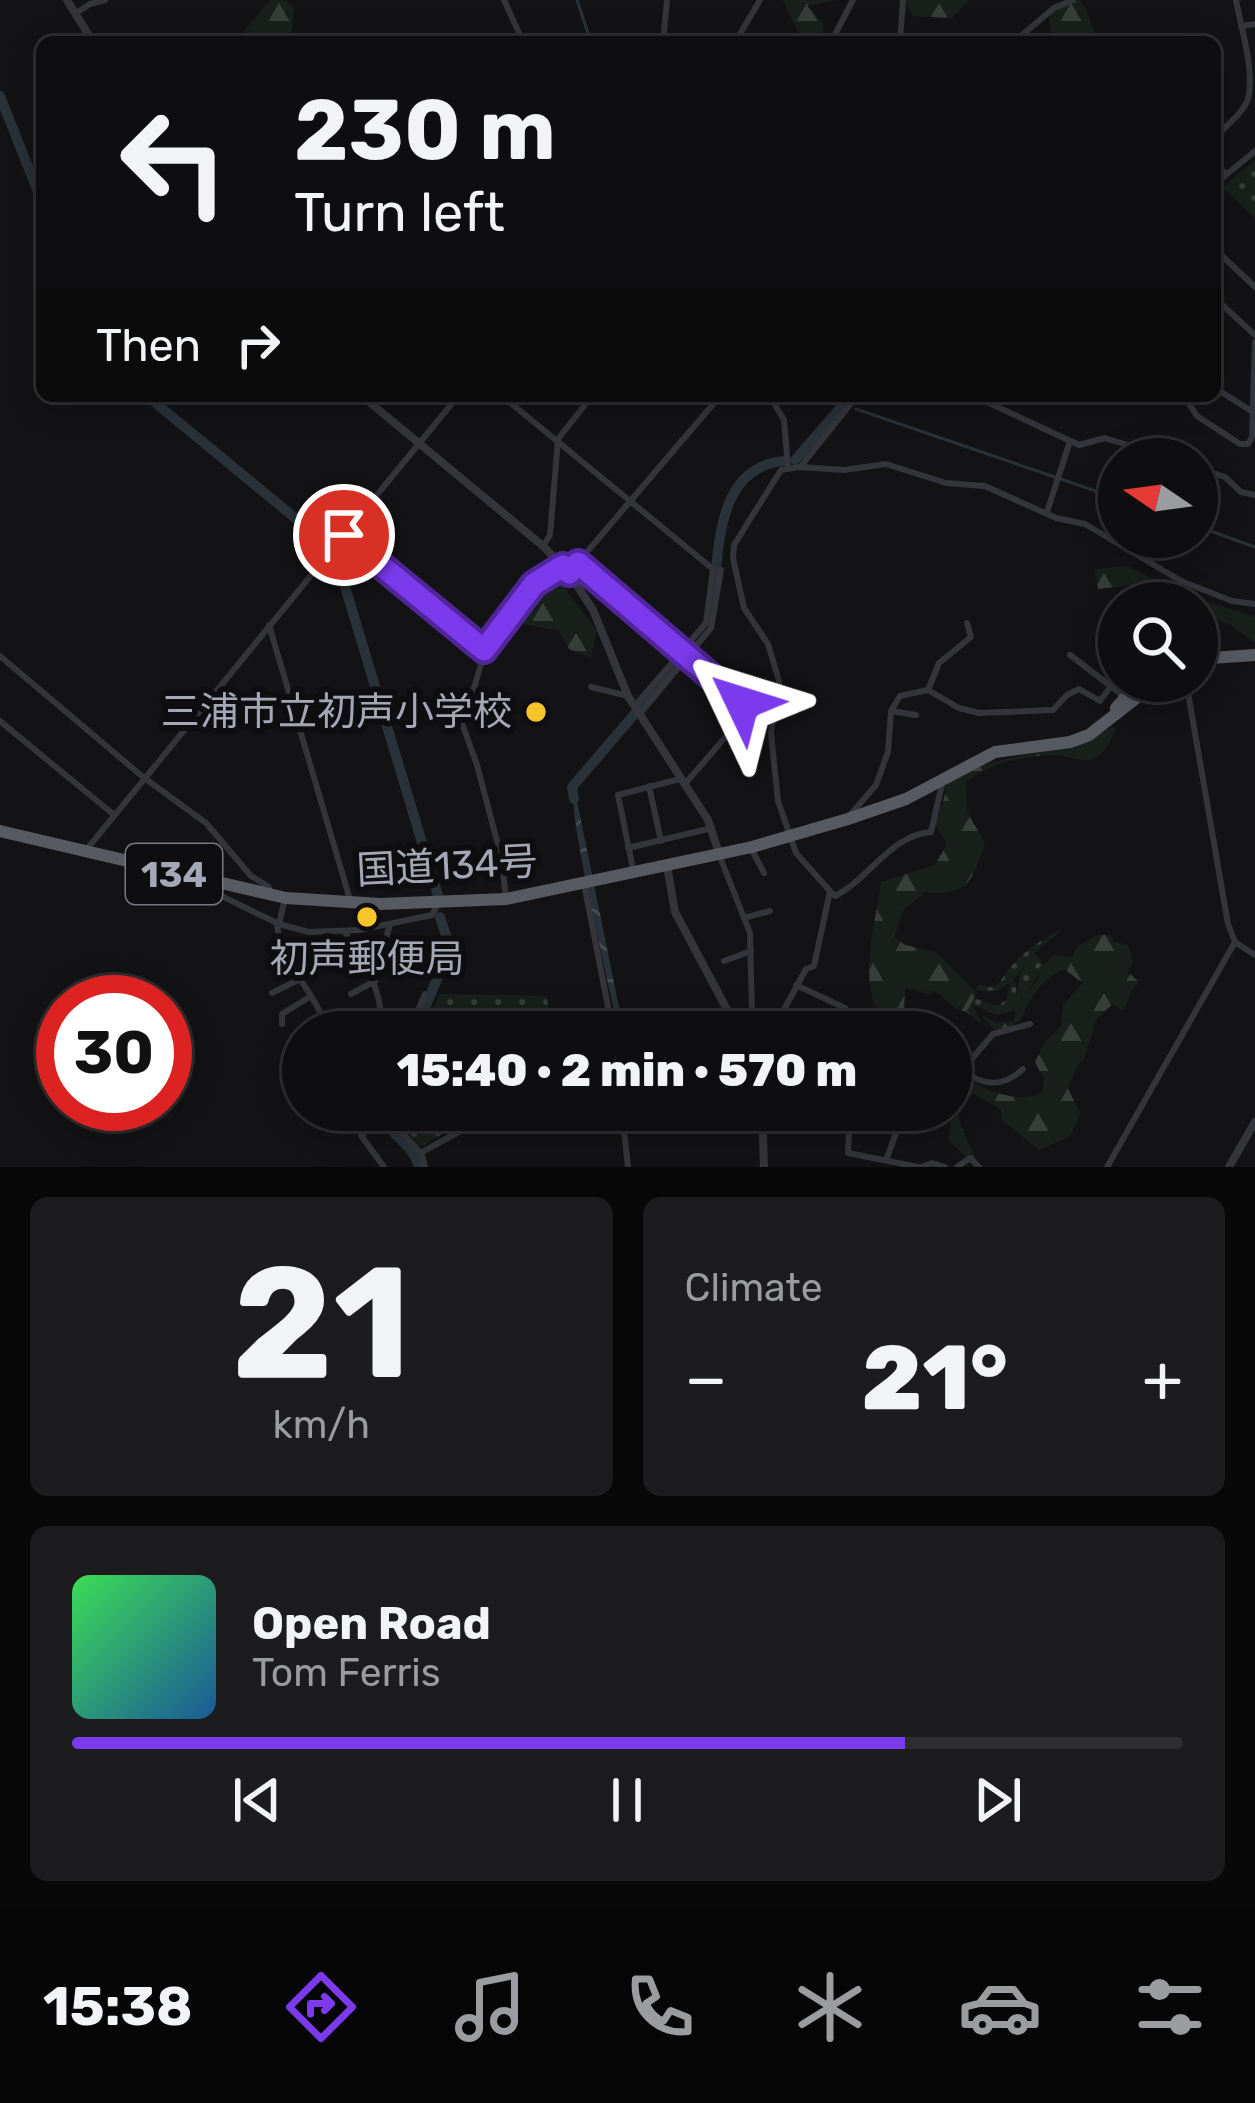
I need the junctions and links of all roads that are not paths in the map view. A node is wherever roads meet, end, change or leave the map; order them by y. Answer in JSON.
{"nodes":[{"id":1,"x":67,"y":0,"type":"edge"},
{"id":2,"x":105,"y":0,"type":"edge"},
{"id":3,"x":504,"y":0,"type":"edge"},
{"id":4,"x":667,"y":0,"type":"edge"},
{"id":5,"x":760,"y":0,"type":"edge"},
{"id":6,"x":853,"y":0,"type":"edge"},
{"id":7,"x":904,"y":0,"type":"edge"},
{"id":8,"x":1072,"y":0,"type":"edge"},
{"id":9,"x":1236,"y":0,"type":"edge"},
{"id":10,"x":75,"y":14,"type":"junction"},
{"id":11,"x":1255,"y":24,"type":"edge"},
{"id":12,"x":1240,"y":26,"type":"junction"},
{"id":13,"x":89,"y":36,"type":"edge"},
{"id":14,"x":520,"y":36,"type":"edge"},
{"id":15,"x":664,"y":36,"type":"edge"},
{"id":16,"x":740,"y":36,"type":"edge"},
{"id":17,"x":834,"y":36,"type":"edge"},
{"id":18,"x":901,"y":36,"type":"edge"},
{"id":19,"x":1020,"y":36,"type":"edge"},
{"id":20,"x":1250,"y":104,"type":"edge"},
{"id":21,"x":1221,"y":131,"type":"edge"},
{"id":22,"x":1255,"y":151,"type":"edge"},
{"id":23,"x":1221,"y":168,"type":"edge"},
{"id":24,"x":1226,"y":173,"type":"junction"},
{"id":25,"x":1221,"y":178,"type":"edge"},
{"id":26,"x":1221,"y":257,"type":"edge"},
{"id":27,"x":1255,"y":287,"type":"edge"},
{"id":28,"x":1221,"y":303,"type":"edge"},
{"id":29,"x":1255,"y":339,"type":"edge"},
{"id":30,"x":1221,"y":392,"type":"edge"},
{"id":31,"x":369,"y":402,"type":"edge"},
{"id":32,"x":453,"y":402,"type":"edge"},
{"id":33,"x":510,"y":402,"type":"edge"},
{"id":34,"x":587,"y":402,"type":"edge"},
{"id":35,"x":715,"y":402,"type":"edge"},
{"id":36,"x":774,"y":402,"type":"edge"},
{"id":37,"x":852,"y":402,"type":"edge"},
{"id":38,"x":987,"y":402,"type":"edge"},
{"id":39,"x":1188,"y":402,"type":"edge"},
{"id":40,"x":1252,"y":412,"type":"edge"},
{"id":41,"x":558,"y":439,"type":"junction"},
{"id":42,"x":1098,"y":439,"type":"edge"},
{"id":43,"x":1070,"y":441,"type":"junction"},
{"id":44,"x":419,"y":442,"type":"junction"},
{"id":45,"x":788,"y":467,"type":"junction"},
{"id":46,"x":799,"y":467,"type":"junction"},
{"id":47,"x":1218,"y":475,"type":"edge"},
{"id":48,"x":1255,"y":495,"type":"edge"},
{"id":49,"x":632,"y":502,"type":"junction"},
{"id":50,"x":1047,"y":513,"type":"junction"},
{"id":51,"x":344,"y":535,"type":"junction"},
{"id":52,"x":543,"y":546,"type":"junction"},
{"id":53,"x":578,"y":563,"type":"junction"},
{"id":54,"x":566,"y":569,"type":"junction"},
{"id":55,"x":717,"y":570,"type":"junction"},
{"id":56,"x":736,"y":572,"type":"junction"},
{"id":57,"x":1255,"y":604,"type":"edge"},
{"id":58,"x":967,"y":623,"type":"dead end"},
{"id":59,"x":269,"y":625,"type":"junction"},
{"id":60,"x":484,"y":650,"type":"junction"},
{"id":61,"x":685,"y":654,"type":"junction"},
{"id":62,"x":1249,"y":654,"type":"edge"},
{"id":63,"x":1070,"y":655,"type":"dead end"},
{"id":64,"x":0,"y":656,"type":"edge"},
{"id":65,"x":1218,"y":658,"type":"edge"},
{"id":66,"x":1098,"y":676,"type":"edge"},
{"id":67,"x":591,"y":687,"type":"dead end"},
{"id":68,"x":928,"y":690,"type":"junction"},
{"id":69,"x":628,"y":696,"type":"junction"},
{"id":70,"x":1098,"y":700,"type":"edge"},
{"id":71,"x":1120,"y":702,"type":"edge"},
{"id":72,"x":1130,"y":702,"type":"edge"},
{"id":73,"x":1190,"y":702,"type":"edge"},
{"id":74,"x":754,"y":704,"type":"junction"},
{"id":75,"x":774,"y":705,"type":"junction"},
{"id":76,"x":891,"y":710,"type":"junction"},
{"id":77,"x":636,"y":711,"type":"junction"},
{"id":78,"x":916,"y":715,"type":"dead end"},
{"id":79,"x":0,"y":721,"type":"edge"},
{"id":80,"x":143,"y":777,"type":"junction"},
{"id":81,"x":941,"y":780,"type":"junction"},
{"id":82,"x":682,"y":782,"type":"junction"},
{"id":83,"x":650,"y":786,"type":"junction"},
{"id":84,"x":894,"y":803,"type":"junction"},
{"id":85,"x":113,"y":814,"type":"junction"},
{"id":86,"x":848,"y":819,"type":"junction"},
{"id":87,"x":712,"y":828,"type":"junction"},
{"id":88,"x":0,"y":831,"type":"edge"},
{"id":89,"x":791,"y":838,"type":"junction"},
{"id":90,"x":661,"y":841,"type":"junction"},
{"id":91,"x":628,"y":848,"type":"junction"},
{"id":92,"x":752,"y":848,"type":"junction"},
{"id":93,"x":86,"y":852,"type":"junction"},
{"id":94,"x":720,"y":855,"type":"junction"},
{"id":95,"x":668,"y":866,"type":"junction"},
{"id":96,"x":634,"y":873,"type":"junction"},
{"id":97,"x":764,"y":873,"type":"dead end"},
{"id":98,"x":205,"y":881,"type":"junction"},
{"id":99,"x":588,"y":883,"type":"junction"},
{"id":100,"x":830,"y":891,"type":"junction"},
{"id":101,"x":269,"y":896,"type":"junction"},
{"id":102,"x":286,"y":898,"type":"junction"},
{"id":103,"x":506,"y":899,"type":"junction"},
{"id":104,"x":351,"y":903,"type":"junction"},
{"id":105,"x":439,"y":904,"type":"junction"},
{"id":106,"x":770,"y":911,"type":"dead end"},
{"id":107,"x":747,"y":916,"type":"junction"},
{"id":108,"x":278,"y":923,"type":"junction"},
{"id":109,"x":390,"y":924,"type":"junction"},
{"id":110,"x":345,"y":932,"type":"junction"},
{"id":111,"x":1235,"y":942,"type":"junction"},
{"id":112,"x":751,"y":951,"type":"junction"},
{"id":113,"x":1255,"y":955,"type":"edge"},
{"id":114,"x":724,"y":961,"type":"dead end"},
{"id":115,"x":367,"y":962,"type":"junction"},
{"id":116,"x":302,"y":978,"type":"junction"},
{"id":117,"x":375,"y":981,"type":"junction"},
{"id":118,"x":796,"y":985,"type":"junction"},
{"id":119,"x":272,"y":993,"type":"dead end"},
{"id":120,"x":352,"y":994,"type":"dead end"},
{"id":121,"x":425,"y":994,"type":"dead end"},
{"id":122,"x":312,"y":995,"type":"junction"},
{"id":123,"x":845,"y":1007,"type":"dead end"},
{"id":124,"x":287,"y":1011,"type":"edge"},
{"id":125,"x":320,"y":1011,"type":"edge"},
{"id":126,"x":382,"y":1011,"type":"edge"},
{"id":127,"x":418,"y":1011,"type":"edge"},
{"id":128,"x":610,"y":1011,"type":"edge"},
{"id":129,"x":728,"y":1011,"type":"edge"},
{"id":130,"x":752,"y":1011,"type":"edge"},
{"id":131,"x":785,"y":1011,"type":"edge"},
{"id":132,"x":1030,"y":1024,"type":"dead end"},
{"id":133,"x":972,"y":1057,"type":"edge"},
{"id":134,"x":1023,"y":1069,"type":"dead end"},
{"id":135,"x":972,"y":1077,"type":"edge"},
{"id":136,"x":1255,"y":1122,"type":"edge"},
{"id":137,"x":360,"y":1131,"type":"edge"},
{"id":138,"x":366,"y":1131,"type":"edge"},
{"id":139,"x":396,"y":1131,"type":"edge"},
{"id":140,"x":461,"y":1131,"type":"edge"},
{"id":141,"x":624,"y":1131,"type":"edge"},
{"id":142,"x":763,"y":1131,"type":"edge"},
{"id":143,"x":847,"y":1131,"type":"edge"},
{"id":144,"x":897,"y":1131,"type":"edge"},
{"id":145,"x":362,"y":1137,"type":"junction"},
{"id":146,"x":421,"y":1153,"type":"junction"},
{"id":147,"x":860,"y":1156,"type":"junction"},
{"id":148,"x":887,"y":1158,"type":"junction"},
{"id":149,"x":384,"y":1167,"type":"edge"},
{"id":150,"x":425,"y":1167,"type":"edge"},
{"id":151,"x":628,"y":1167,"type":"edge"},
{"id":152,"x":764,"y":1167,"type":"edge"},
{"id":153,"x":859,"y":1167,"type":"edge"},
{"id":154,"x":920,"y":1167,"type":"edge"},
{"id":155,"x":945,"y":1167,"type":"edge"},
{"id":156,"x":957,"y":1167,"type":"edge"},
{"id":157,"x":979,"y":1167,"type":"edge"},
{"id":158,"x":1107,"y":1167,"type":"edge"},
{"id":159,"x":1229,"y":1167,"type":"edge"}],
"edges":[{"from":1,"to":10,"type":"street"},
{"from":2,"to":10,"type":"street"},
{"from":3,"to":14,"type":"street"},
{"from":4,"to":15,"type":"street"},
{"from":5,"to":16,"type":"street"},
{"from":6,"to":17,"type":"street"},
{"from":7,"to":18,"type":"street"},
{"from":8,"to":19,"type":"street"},
{"from":9,"to":12,"type":"street"},
{"from":10,"to":13,"type":"street"},
{"from":11,"to":12,"type":"street"},
{"from":12,"to":20,"type":"street"},
{"from":20,"to":21,"type":"street"},
{"from":22,"to":24,"type":"street"},
{"from":23,"to":24,"type":"street"},
{"from":24,"to":25,"type":"street"},
{"from":26,"to":27,"type":"street"},
{"from":28,"to":29,"type":"street"},
{"from":29,"to":40,"type":"street"},
{"from":30,"to":40,"type":"street"},
{"from":31,"to":44,"type":"street"},
{"from":32,"to":44,"type":"street"},
{"from":33,"to":41,"type":"street"},
{"from":34,"to":41,"type":"street"},
{"from":35,"to":49,"type":"street"},
{"from":36,"to":45,"type":"street"},
{"from":37,"to":46,"type":"street"},
{"from":38,"to":43,"type":"street"},
{"from":39,"to":40,"type":"street"},
{"from":41,"to":49,"type":"street"},
{"from":41,"to":52,"type":"street"},
{"from":42,"to":43,"type":"street"},
{"from":43,"to":50,"type":"street"},
{"from":44,"to":51,"type":"street"},
{"from":44,"to":52,"type":"street"},
{"from":45,"to":46,"type":"street"},
{"from":45,"to":56,"type":"street"},
{"from":46,"to":50,"type":"street"},
{"from":47,"to":48,"type":"street"},
{"from":49,"to":53,"type":"street"},
{"from":49,"to":55,"type":"street"},
{"from":50,"to":57,"type":"street"},
{"from":51,"to":59,"type":"street"},
{"from":51,"to":60,"type":"street"},
{"from":52,"to":54,"type":"street"},
{"from":53,"to":54,"type":"street"},
{"from":53,"to":61,"type":"street"},
{"from":54,"to":60,"type":"street"},
{"from":54,"to":69,"type":"street"},
{"from":55,"to":56,"type":"street"},
{"from":55,"to":61,"type":"street"},
{"from":56,"to":75,"type":"street"},
{"from":58,"to":68,"type":"street"},
{"from":59,"to":80,"type":"street"},
{"from":59,"to":104,"type":"street"},
{"from":60,"to":103,"type":"street"},
{"from":61,"to":74,"type":"street"},
{"from":61,"to":77,"type":"street"},
{"from":62,"to":65,"type":"highway"},
{"from":63,"to":66,"type":"street"},
{"from":64,"to":80,"type":"street"},
{"from":67,"to":69,"type":"street"},
{"from":68,"to":70,"type":"street"},
{"from":68,"to":76,"type":"street"},
{"from":69,"to":77,"type":"street"},
{"from":71,"to":84,"type":"highway","name":"国道134号","number":"134"},
{"from":72,"to":81,"type":"highway","name":"国道134号","number":"134"},
{"from":73,"to":111,"type":"street"},
{"from":74,"to":75,"type":"street"},
{"from":74,"to":82,"type":"street"},
{"from":75,"to":89,"type":"street"},
{"from":76,"to":78,"type":"street"},
{"from":76,"to":86,"type":"street"},
{"from":77,"to":82,"type":"street"},
{"from":79,"to":85,"type":"street"},
{"from":80,"to":85,"type":"street"},
{"from":80,"to":101,"type":"street"},
{"from":81,"to":84,"type":"highway","name":"国道134号","number":"134"},
{"from":81,"to":100,"type":"street"},
{"from":82,"to":83,"type":"street"},
{"from":82,"to":87,"type":"street"},
{"from":83,"to":90,"type":"street"},
{"from":83,"to":91,"type":"street"},
{"from":84,"to":86,"type":"highway","name":"国道134号","number":"134"},
{"from":85,"to":93,"type":"street"},
{"from":86,"to":89,"type":"highway","name":"国道134号","number":"134"},
{"from":87,"to":90,"type":"street"},
{"from":87,"to":94,"type":"street"},
{"from":88,"to":93,"type":"highway","name":"国道134号","number":"134"},
{"from":89,"to":92,"type":"highway","name":"国道134号","number":"134"},
{"from":89,"to":100,"type":"street"},
{"from":90,"to":91,"type":"street"},
{"from":91,"to":96,"type":"street"},
{"from":92,"to":94,"type":"highway","name":"国道134号","number":"134"},
{"from":92,"to":97,"type":"street"},
{"from":93,"to":98,"type":"highway","name":"国道134号","number":"134"},
{"from":94,"to":95,"type":"highway","name":"国道134号","number":"134"},
{"from":94,"to":107,"type":"street"},
{"from":95,"to":96,"type":"highway","name":"国道134号","number":"134"},
{"from":95,"to":129,"type":"street"},
{"from":96,"to":99,"type":"highway","name":"国道134号","number":"134"},
{"from":98,"to":101,"type":"highway","name":"国道134号","number":"134"},
{"from":98,"to":108,"type":"street"},
{"from":99,"to":103,"type":"highway","name":"国道134号","number":"134"},
{"from":99,"to":128,"type":"street"},
{"from":100,"to":118,"type":"street"},
{"from":101,"to":102,"type":"highway","name":"国道134号","number":"134"},
{"from":102,"to":104,"type":"highway","name":"国道134号","number":"134"},
{"from":102,"to":108,"type":"street"},
{"from":103,"to":105,"type":"highway","name":"国道134号","number":"134"},
{"from":104,"to":105,"type":"highway","name":"国道134号","number":"134"},
{"from":105,"to":109,"type":"street"},
{"from":106,"to":107,"type":"street"},
{"from":107,"to":112,"type":"street"},
{"from":108,"to":110,"type":"street"},
{"from":108,"to":116,"type":"street"},
{"from":109,"to":110,"type":"street"},
{"from":109,"to":115,"type":"street"},
{"from":110,"to":115,"type":"street"},
{"from":111,"to":113,"type":"street"},
{"from":111,"to":158,"type":"street"},
{"from":112,"to":114,"type":"street"},
{"from":112,"to":130,"type":"street"},
{"from":115,"to":117,"type":"street"},
{"from":116,"to":119,"type":"street"},
{"from":116,"to":122,"type":"street"},
{"from":117,"to":120,"type":"street"},
{"from":117,"to":126,"type":"street"},
{"from":118,"to":123,"type":"street"},
{"from":118,"to":131,"type":"street"},
{"from":121,"to":127,"type":"street"},
{"from":122,"to":124,"type":"street"},
{"from":122,"to":125,"type":"street"},
{"from":132,"to":133,"type":"street"},
{"from":134,"to":135,"type":"street"},
{"from":136,"to":159,"type":"street"},
{"from":137,"to":145,"type":"street"},
{"from":138,"to":145,"type":"street"},
{"from":139,"to":146,"type":"street"},
{"from":140,"to":146,"type":"street"},
{"from":141,"to":151,"type":"street"},
{"from":142,"to":152,"type":"street"},
{"from":143,"to":147,"type":"street"},
{"from":144,"to":148,"type":"street"},
{"from":145,"to":149,"type":"street"},
{"from":146,"to":150,"type":"street"},
{"from":147,"to":148,"type":"street"},
{"from":147,"to":153,"type":"street"},
{"from":148,"to":154,"type":"street"},
{"from":154,"to":155,"type":"street"},
{"from":156,"to":157,"type":"street"}]}
